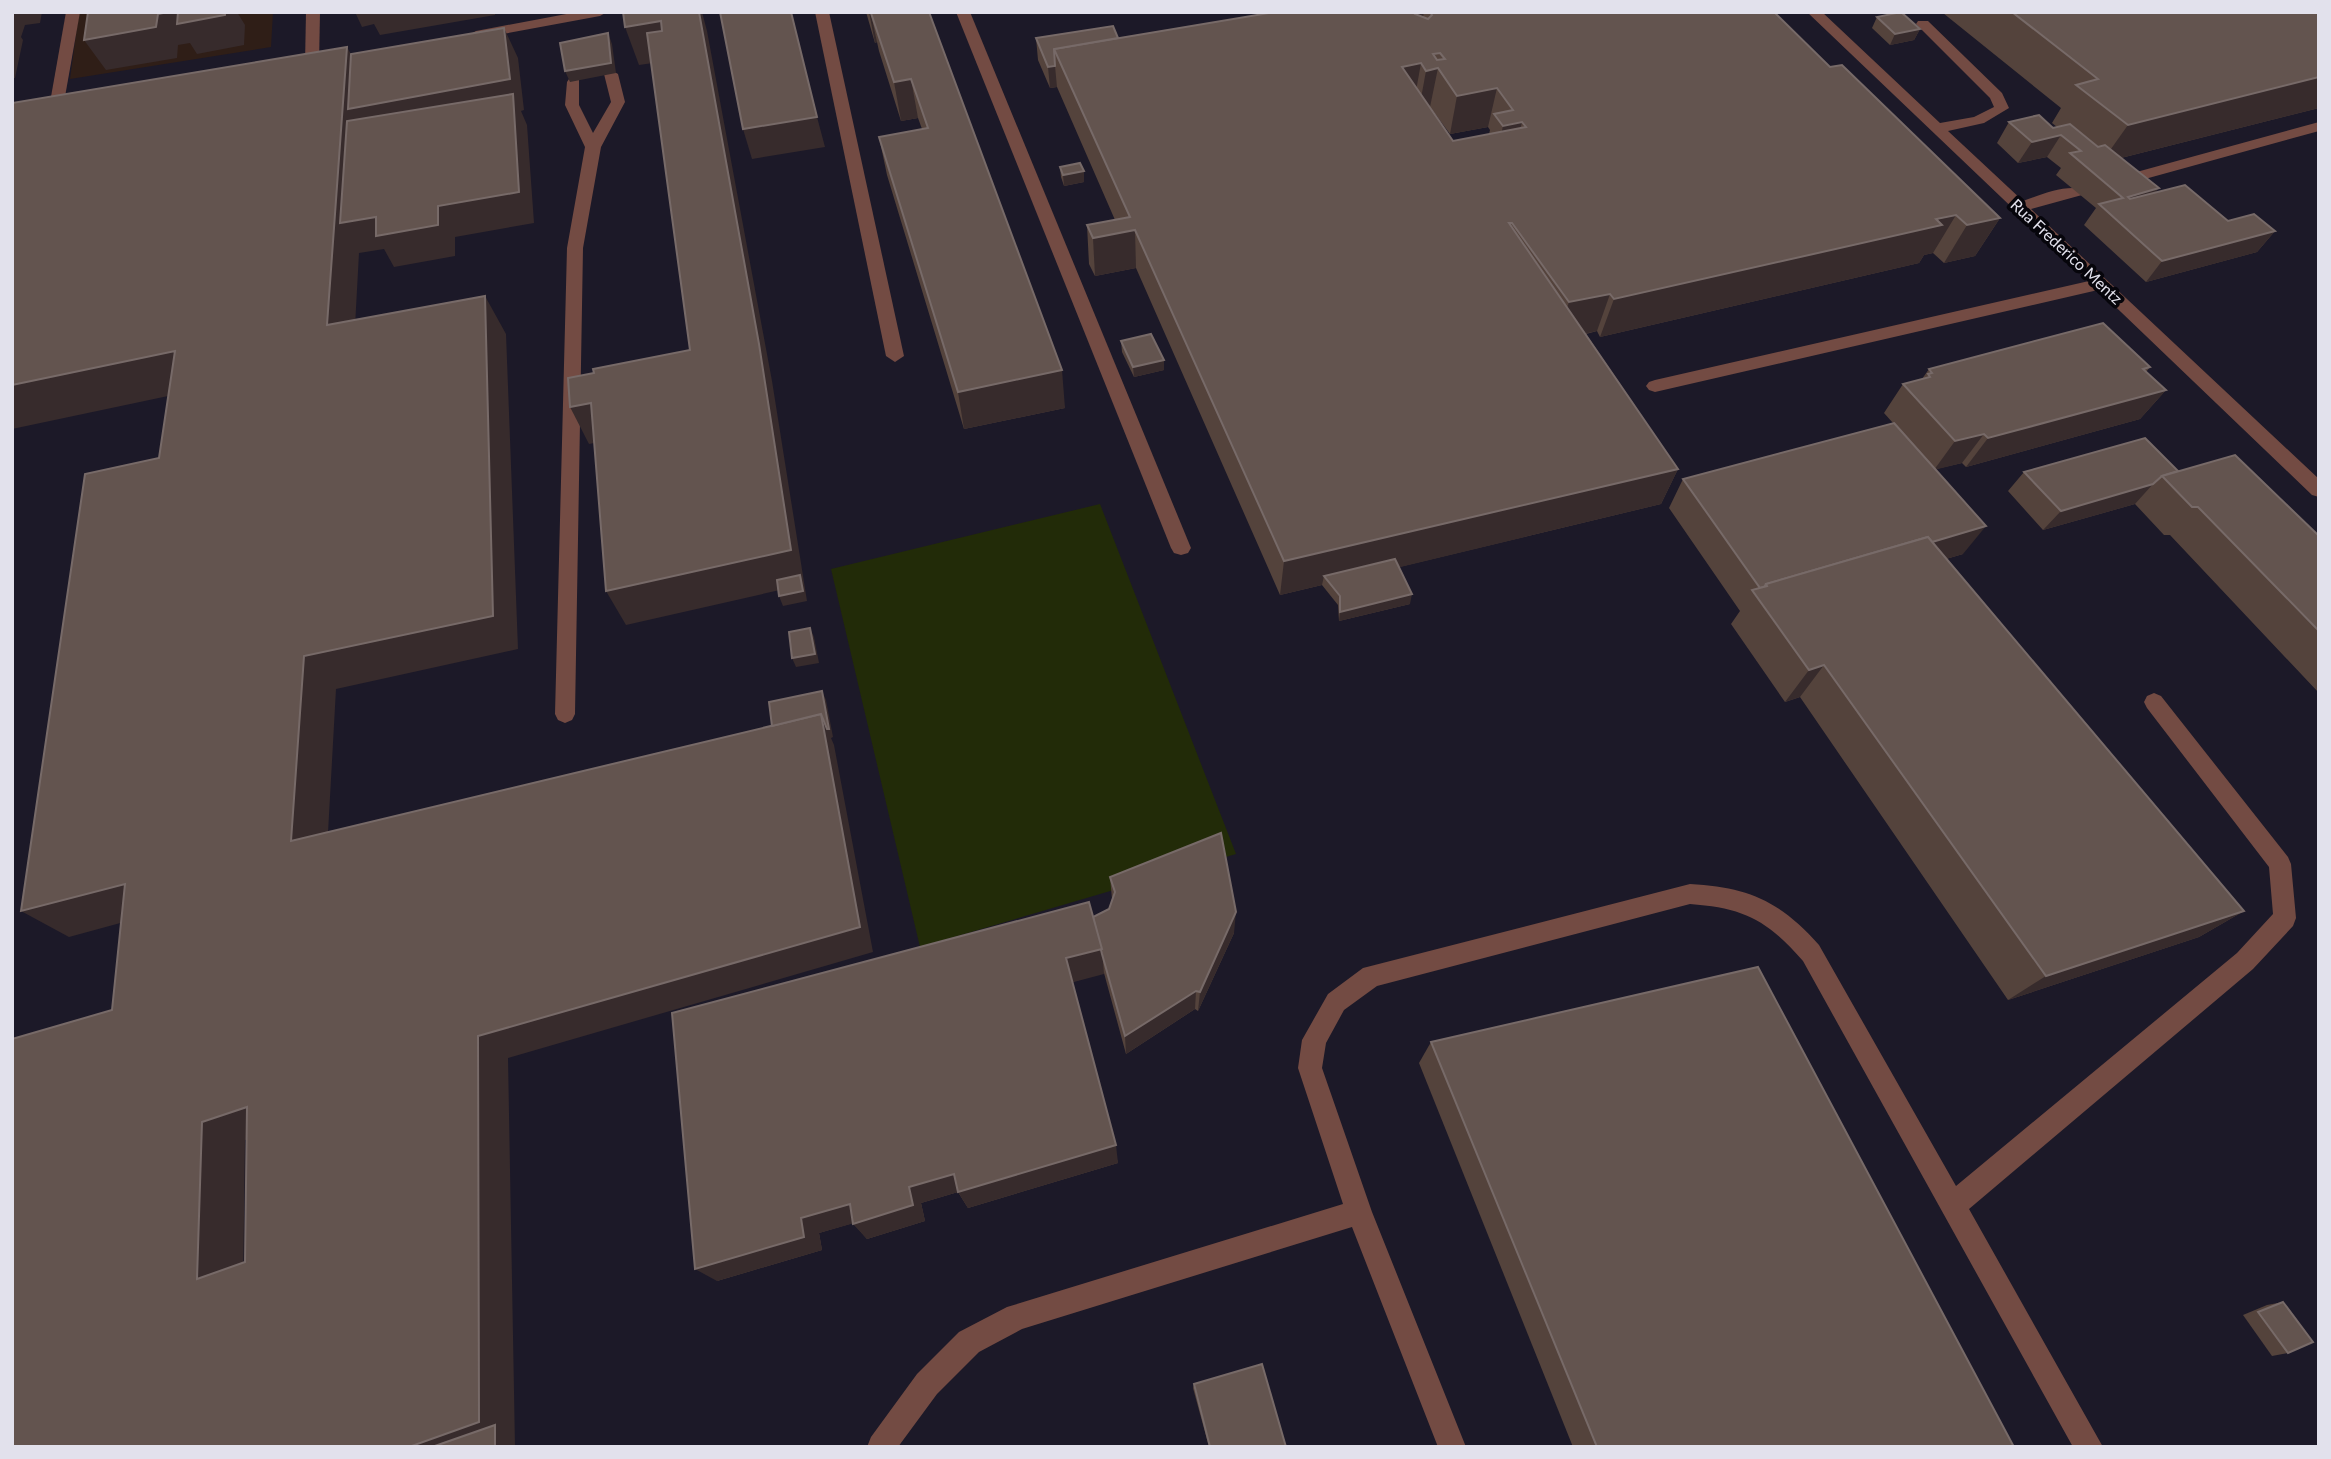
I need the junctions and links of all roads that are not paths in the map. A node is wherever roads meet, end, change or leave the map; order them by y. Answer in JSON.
{"nodes":[{"id":1,"x":73,"y":12,"type":"edge"},
{"id":2,"x":313,"y":12,"type":"edge"},
{"id":3,"x":822,"y":12,"type":"edge"},
{"id":4,"x":963,"y":12,"type":"edge"},
{"id":5,"x":1814,"y":12,"type":"edge"},
{"id":6,"x":604,"y":16,"type":"edge"},
{"id":7,"x":1923,"y":24,"type":"dead end"},
{"id":8,"x":458,"y":38,"type":"edge"},
{"id":9,"x":312,"y":64,"type":"edge"},
{"id":10,"x":611,"y":74,"type":"edge"},
{"id":11,"x":574,"y":82,"type":"edge"},
{"id":12,"x":57,"y":108,"type":"edge"},
{"id":13,"x":2319,"y":126,"type":"edge"},
{"id":14,"x":1937,"y":128,"type":"junction"},
{"id":15,"x":593,"y":147,"type":"junction"},
{"id":16,"x":2111,"y":183,"type":"edge"},
{"id":17,"x":2077,"y":192,"type":"dead end"},
{"id":18,"x":2020,"y":207,"type":"junction"},
{"id":19,"x":2101,"y":284,"type":"junction"},
{"id":20,"x":895,"y":356,"type":"dead end"},
{"id":21,"x":1655,"y":386,"type":"dead end"},
{"id":22,"x":2319,"y":490,"type":"edge"},
{"id":23,"x":1181,"y":548,"type":"dead end"},
{"id":24,"x":2154,"y":702,"type":"dead end"},
{"id":25,"x":565,"y":714,"type":"dead end"},
{"id":26,"x":1955,"y":1204,"type":"junction"},
{"id":27,"x":1359,"y":1212,"type":"junction"},
{"id":28,"x":881,"y":1447,"type":"edge"},
{"id":29,"x":1452,"y":1447,"type":"edge"},
{"id":30,"x":2089,"y":1447,"type":"edge"}],
"edges":[{"from":1,"to":12,"type":"street"},
{"from":2,"to":9,"type":"street"},
{"from":3,"to":20,"type":"street"},
{"from":4,"to":23,"type":"street"},
{"from":5,"to":14,"type":"street","name":"Rua Frederico Mentz"},
{"from":6,"to":8,"type":"street"},
{"from":7,"to":14,"type":"street"},
{"from":10,"to":15,"type":"street"},
{"from":11,"to":15,"type":"street"},
{"from":13,"to":16,"type":"street"},
{"from":14,"to":18,"type":"street","name":"Rua Frederico Mentz"},
{"from":15,"to":25,"type":"street"},
{"from":17,"to":18,"type":"street"},
{"from":18,"to":19,"type":"street","name":"Rua Frederico Mentz"},
{"from":19,"to":21,"type":"street"},
{"from":19,"to":22,"type":"street","name":"Rua Frederico Mentz"},
{"from":24,"to":26,"type":"street"},
{"from":26,"to":27,"type":"street"},
{"from":26,"to":30,"type":"street"},
{"from":27,"to":28,"type":"street"},
{"from":27,"to":29,"type":"street"}]}
